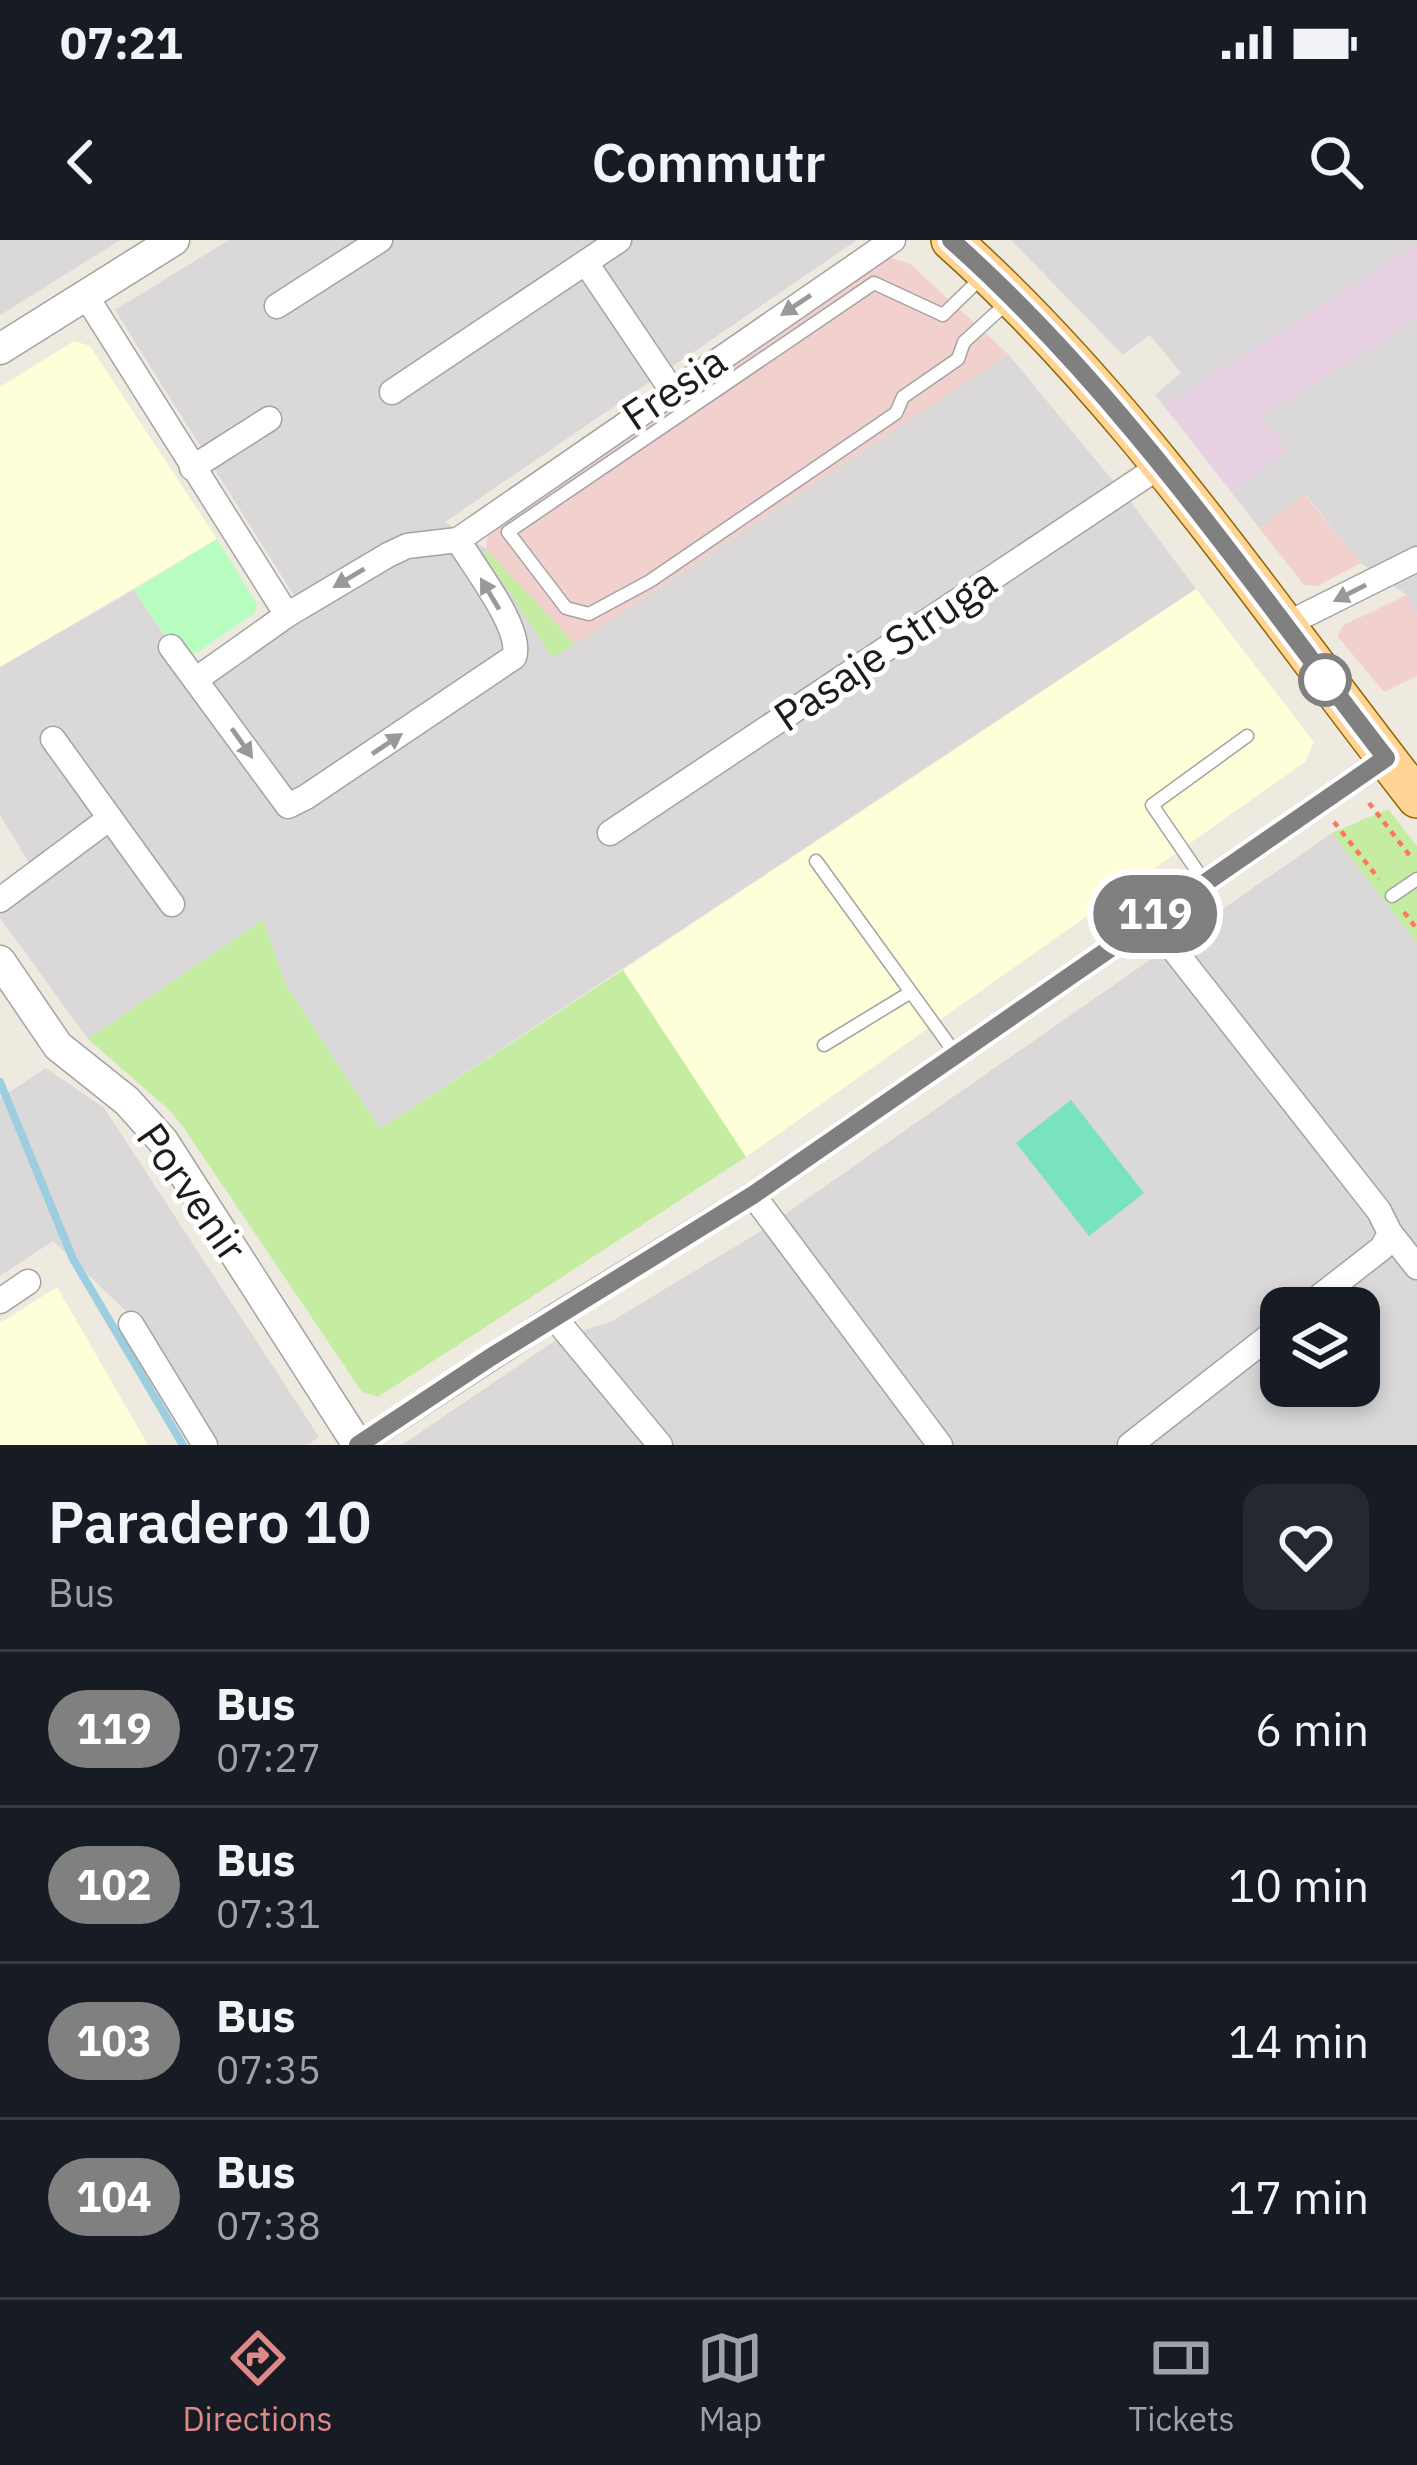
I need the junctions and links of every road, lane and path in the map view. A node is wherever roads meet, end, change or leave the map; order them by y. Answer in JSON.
{"nodes":[{"id":1,"x":174,"y":240,"type":"edge"},
{"id":2,"x":380,"y":240,"type":"edge"},
{"id":3,"x":619,"y":240,"type":"edge"},
{"id":4,"x":893,"y":240,"type":"edge"},
{"id":5,"x":951,"y":240,"type":"edge"},
{"id":6,"x":586,"y":263,"type":"junction"},
{"id":7,"x":1000,"y":285,"type":"junction"},
{"id":8,"x":86,"y":296,"type":"junction"},
{"id":9,"x":277,"y":306,"type":"dead end"},
{"id":10,"x":0,"y":349,"type":"edge"},
{"id":11,"x":671,"y":389,"type":"junction"},
{"id":12,"x":392,"y":392,"type":"dead end"},
{"id":13,"x":269,"y":419,"type":"dead end"},
{"id":14,"x":1160,"y":466,"type":"junction"},
{"id":15,"x":192,"y":469,"type":"junction"},
{"id":16,"x":458,"y":540,"type":"junction"},
{"id":17,"x":1417,"y":559,"type":"edge"},
{"id":18,"x":287,"y":615,"type":"junction"},
{"id":19,"x":1283,"y":626,"type":"junction"},
{"id":20,"x":171,"y":647,"type":"dead end"},
{"id":21,"x":197,"y":678,"type":"junction"},
{"id":22,"x":1246,"y":736,"type":"dead end"},
{"id":23,"x":53,"y":740,"type":"dead end"},
{"id":24,"x":1386,"y":758,"type":"junction"},
{"id":25,"x":1352,"y":781,"type":"junction"},
{"id":26,"x":1417,"y":798,"type":"edge"},
{"id":27,"x":1320,"y":803,"type":"junction"},
{"id":28,"x":110,"y":818,"type":"junction"},
{"id":29,"x":610,"y":832,"type":"dead end"},
{"id":30,"x":816,"y":861,"type":"dead end"},
{"id":31,"x":1417,"y":864,"type":"edge"},
{"id":32,"x":1417,"y":879,"type":"edge"},
{"id":33,"x":1204,"y":881,"type":"junction"},
{"id":34,"x":1392,"y":896,"type":"junction"},
{"id":35,"x":0,"y":900,"type":"edge"},
{"id":36,"x":172,"y":904,"type":"dead end"},
{"id":37,"x":1149,"y":918,"type":"junction"},
{"id":38,"x":1417,"y":929,"type":"edge"},
{"id":39,"x":0,"y":961,"type":"edge"},
{"id":40,"x":911,"y":992,"type":"junction"},
{"id":41,"x":824,"y":1045,"type":"dead end"},
{"id":42,"x":955,"y":1053,"type":"junction"},
{"id":43,"x":753,"y":1195,"type":"junction"},
{"id":44,"x":1390,"y":1233,"type":"junction"},
{"id":45,"x":1417,"y":1267,"type":"edge"},
{"id":46,"x":28,"y":1282,"type":"dead end"},
{"id":47,"x":1332,"y":1287,"type":"edge"},
{"id":48,"x":0,"y":1301,"type":"edge"},
{"id":49,"x":554,"y":1317,"type":"junction"},
{"id":50,"x":131,"y":1324,"type":"dead end"},
{"id":51,"x":1260,"y":1343,"type":"edge"},
{"id":52,"x":205,"y":1445,"type":"edge"},
{"id":53,"x":358,"y":1445,"type":"edge"},
{"id":54,"x":660,"y":1445,"type":"edge"},
{"id":55,"x":940,"y":1445,"type":"edge"},
{"id":56,"x":1130,"y":1445,"type":"edge"}],
"edges":[{"from":1,"to":8,"type":"street"},
{"from":2,"to":9,"type":"street"},
{"from":3,"to":6,"type":"street"},
{"from":4,"to":11,"type":"street","name":"Fresia","one_way":true},
{"from":5,"to":7,"type":"main road"},
{"from":6,"to":11,"type":"street"},
{"from":6,"to":12,"type":"street"},
{"from":7,"to":7,"type":"lane"},
{"from":7,"to":14,"type":"main road"},
{"from":8,"to":10,"type":"street"},
{"from":8,"to":15,"type":"street"},
{"from":11,"to":16,"type":"street","name":"Fresia"},
{"from":13,"to":15,"type":"street"},
{"from":14,"to":19,"type":"main road"},
{"from":14,"to":29,"type":"street","name":"Pasaje Struga"},
{"from":15,"to":18,"type":"street"},
{"from":16,"to":18,"type":"street","one_way":true},
{"from":21,"to":16,"type":"street","one_way":true},
{"from":17,"to":19,"type":"street","one_way":true},
{"from":18,"to":21,"type":"street"},
{"from":19,"to":24,"type":"main road"},
{"from":20,"to":21,"type":"street"},
{"from":22,"to":33,"type":"lane"},
{"from":23,"to":28,"type":"street"},
{"from":24,"to":25,"type":"street"},
{"from":24,"to":26,"type":"main road"},
{"from":25,"to":27,"type":"street"},
{"from":25,"to":31,"type":"path"},
{"from":27,"to":33,"type":"street"},
{"from":27,"to":34,"type":"path"},
{"from":28,"to":35,"type":"street"},
{"from":28,"to":36,"type":"street"},
{"from":30,"to":40,"type":"lane"},
{"from":32,"to":34,"type":"lane"},
{"from":33,"to":37,"type":"street"},
{"from":34,"to":38,"type":"path"},
{"from":37,"to":42,"type":"street"},
{"from":37,"to":44,"type":"street"},
{"from":39,"to":53,"type":"street","name":"Porvenir"},
{"from":40,"to":41,"type":"lane"},
{"from":40,"to":42,"type":"lane"},
{"from":42,"to":43,"type":"street"},
{"from":43,"to":49,"type":"street"},
{"from":43,"to":55,"type":"street"},
{"from":44,"to":45,"type":"street"},
{"from":44,"to":47,"type":"street"},
{"from":46,"to":48,"type":"street"},
{"from":49,"to":53,"type":"street"},
{"from":49,"to":54,"type":"street"},
{"from":50,"to":52,"type":"street"},
{"from":51,"to":56,"type":"street"}]}
